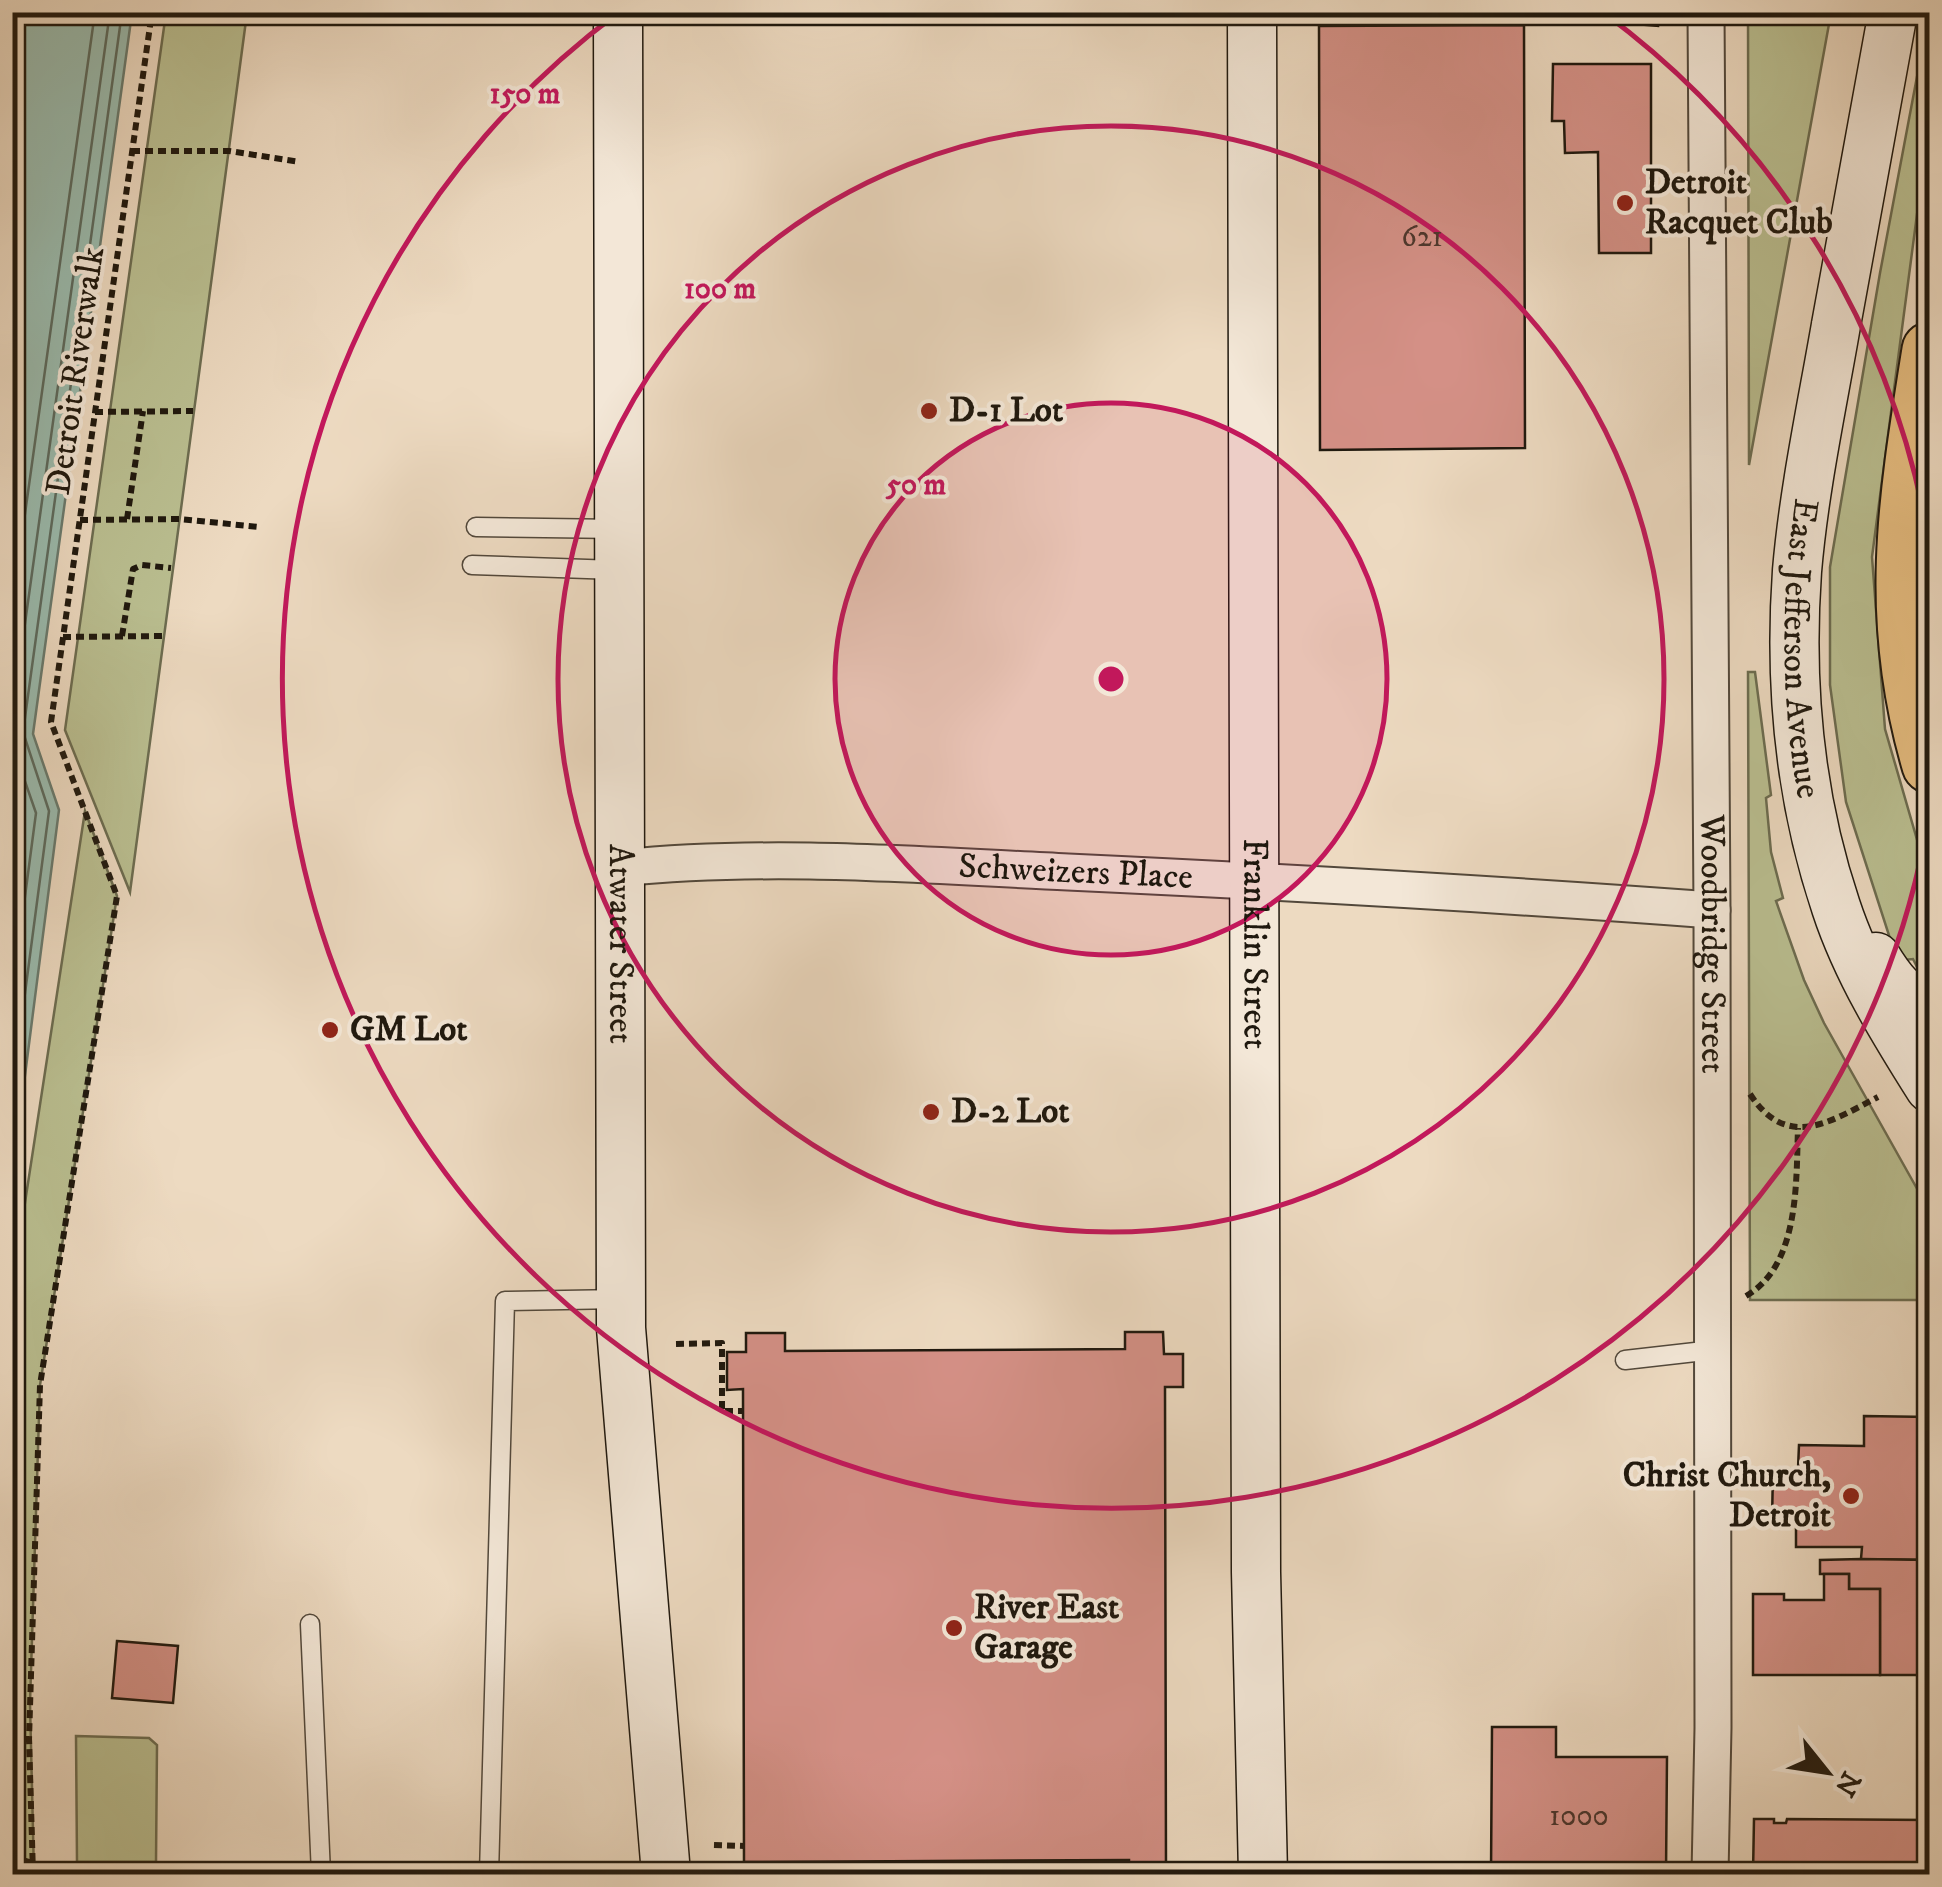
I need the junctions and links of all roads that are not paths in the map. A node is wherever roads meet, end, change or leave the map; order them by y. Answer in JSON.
{"nodes":[{"id":1,"x":618,"y":12,"type":"edge"},
{"id":2,"x":1252,"y":12,"type":"edge"},
{"id":3,"x":1706,"y":12,"type":"edge"},
{"id":4,"x":1893,"y":12,"type":"edge"},
{"id":5,"x":1930,"y":350,"type":"edge"},
{"id":6,"x":476,"y":527,"type":"dead end"},
{"id":7,"x":619,"y":549,"type":"junction"},
{"id":8,"x":472,"y":565,"type":"dead end"},
{"id":9,"x":1930,"y":765,"type":"edge"},
{"id":10,"x":1825,"y":866,"type":"junction"},
{"id":11,"x":621,"y":868,"type":"junction"},
{"id":12,"x":1254,"y":881,"type":"junction"},
{"id":13,"x":1712,"y":910,"type":"junction"},
{"id":14,"x":1930,"y":1006,"type":"edge"},
{"id":15,"x":1930,"y":1088,"type":"edge"},
{"id":16,"x":621,"y":1300,"type":"junction"},
{"id":17,"x":1712,"y":1350,"type":"junction"},
{"id":18,"x":1625,"y":1360,"type":"dead end"},
{"id":19,"x":310,"y":1624,"type":"dead end"},
{"id":20,"x":321,"y":1874,"type":"edge"},
{"id":21,"x":490,"y":1874,"type":"edge"},
{"id":22,"x":666,"y":1874,"type":"edge"},
{"id":23,"x":1263,"y":1874,"type":"edge"},
{"id":24,"x":1710,"y":1874,"type":"edge"}],
"edges":[{"from":1,"to":7,"type":"street","name":"Atwater Street"},
{"from":2,"to":12,"type":"street","name":"Franklin Street"},
{"from":3,"to":13,"type":"street","name":"Woodbridge Street"},
{"from":4,"to":10,"type":"street","name":"East Jefferson Avenue"},
{"from":5,"to":9,"type":"highway"},
{"from":6,"to":7,"type":"lane"},
{"from":7,"to":8,"type":"lane"},
{"from":7,"to":11,"type":"street","name":"Atwater Street"},
{"from":10,"to":14,"type":"street"},
{"from":10,"to":15,"type":"street","name":"East Jefferson Avenue"},
{"from":11,"to":12,"type":"street","name":"Schweizers Place"},
{"from":11,"to":16,"type":"street","name":"Atwater Street"},
{"from":12,"to":13,"type":"street","name":"Schweizers Place"},
{"from":12,"to":23,"type":"street","name":"Franklin Street"},
{"from":13,"to":17,"type":"street","name":"Woodbridge Street"},
{"from":16,"to":21,"type":"lane"},
{"from":16,"to":22,"type":"street","name":"Atwater Street"},
{"from":17,"to":18,"type":"lane"},
{"from":17,"to":24,"type":"street","name":"Woodbridge Street"},
{"from":19,"to":20,"type":"lane"}]}
